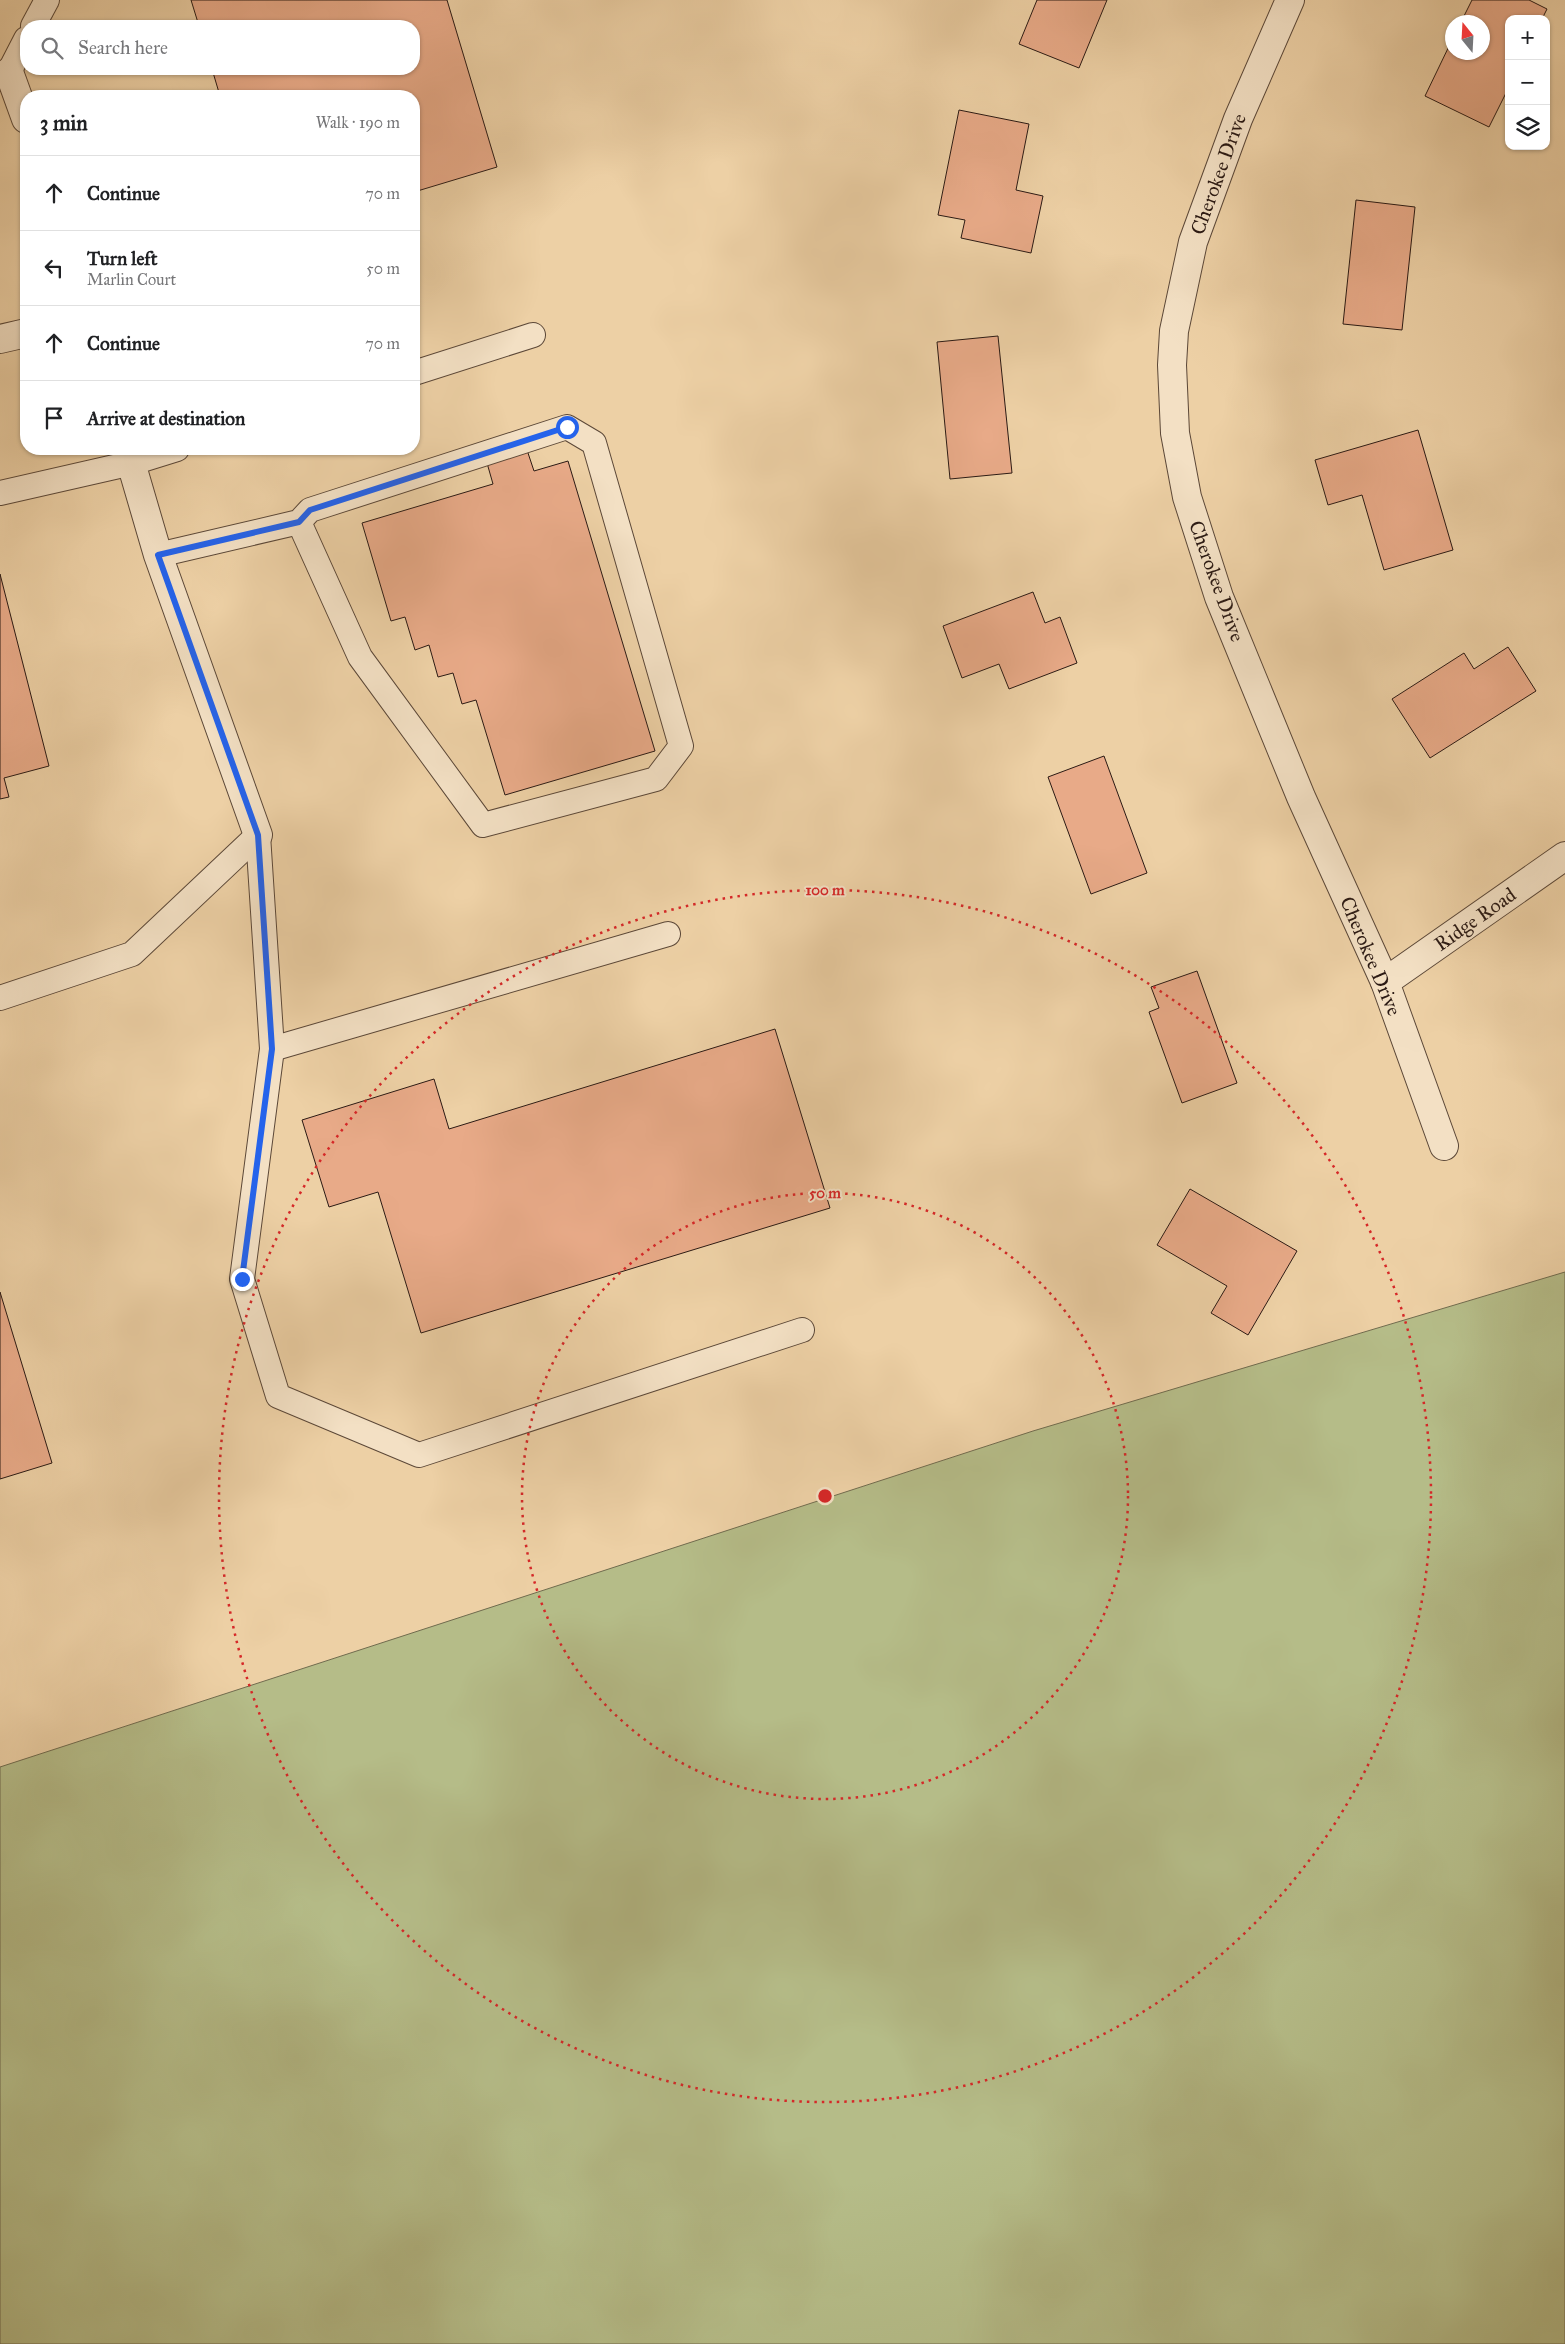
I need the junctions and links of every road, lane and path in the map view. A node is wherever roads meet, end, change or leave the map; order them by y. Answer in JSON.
{"nodes":[{"id":1,"x":47,"y":0,"type":"edge"},
{"id":2,"x":1290,"y":0,"type":"edge"},
{"id":3,"x":36,"y":20,"type":"edge"},
{"id":4,"x":20,"y":48,"type":"edge"},
{"id":5,"x":4,"y":73,"type":"edge"},
{"id":6,"x":20,"y":106,"type":"edge"},
{"id":7,"x":20,"y":334,"type":"edge"},
{"id":8,"x":533,"y":335,"type":"dead end"},
{"id":9,"x":0,"y":339,"type":"edge"},
{"id":10,"x":420,"y":371,"type":"edge"},
{"id":11,"x":130,"y":456,"type":"edge"},
{"id":12,"x":0,"y":493,"type":"edge"},
{"id":13,"x":299,"y":522,"type":"junction"},
{"id":14,"x":158,"y":555,"type":"junction"},
{"id":15,"x":258,"y":835,"type":"junction"},
{"id":16,"x":1565,"y":856,"type":"edge"},
{"id":17,"x":668,"y":934,"type":"dead end"},
{"id":18,"x":1385,"y":982,"type":"junction"},
{"id":19,"x":0,"y":998,"type":"edge"},
{"id":20,"x":272,"y":1049,"type":"junction"},
{"id":21,"x":1444,"y":1146,"type":"dead end"},
{"id":22,"x":802,"y":1330,"type":"dead end"}],
"edges":[{"from":1,"to":3,"type":"lane"},
{"from":2,"to":18,"type":"street","name":"Cherokee Drive"},
{"from":4,"to":5,"type":"lane"},
{"from":5,"to":6,"type":"street"},
{"from":7,"to":9,"type":"street"},
{"from":8,"to":10,"type":"lane"},
{"from":11,"to":12,"type":"lane"},
{"from":11,"to":14,"type":"street"},
{"from":13,"to":13,"type":"lane"},
{"from":13,"to":14,"type":"lane"},
{"from":14,"to":15,"type":"street"},
{"from":15,"to":19,"type":"lane"},
{"from":15,"to":20,"type":"lane"},
{"from":16,"to":18,"type":"street","name":"Ridge Road"},
{"from":17,"to":20,"type":"lane"},
{"from":18,"to":21,"type":"street","name":"Cherokee Drive"},
{"from":20,"to":22,"type":"lane"}]}
